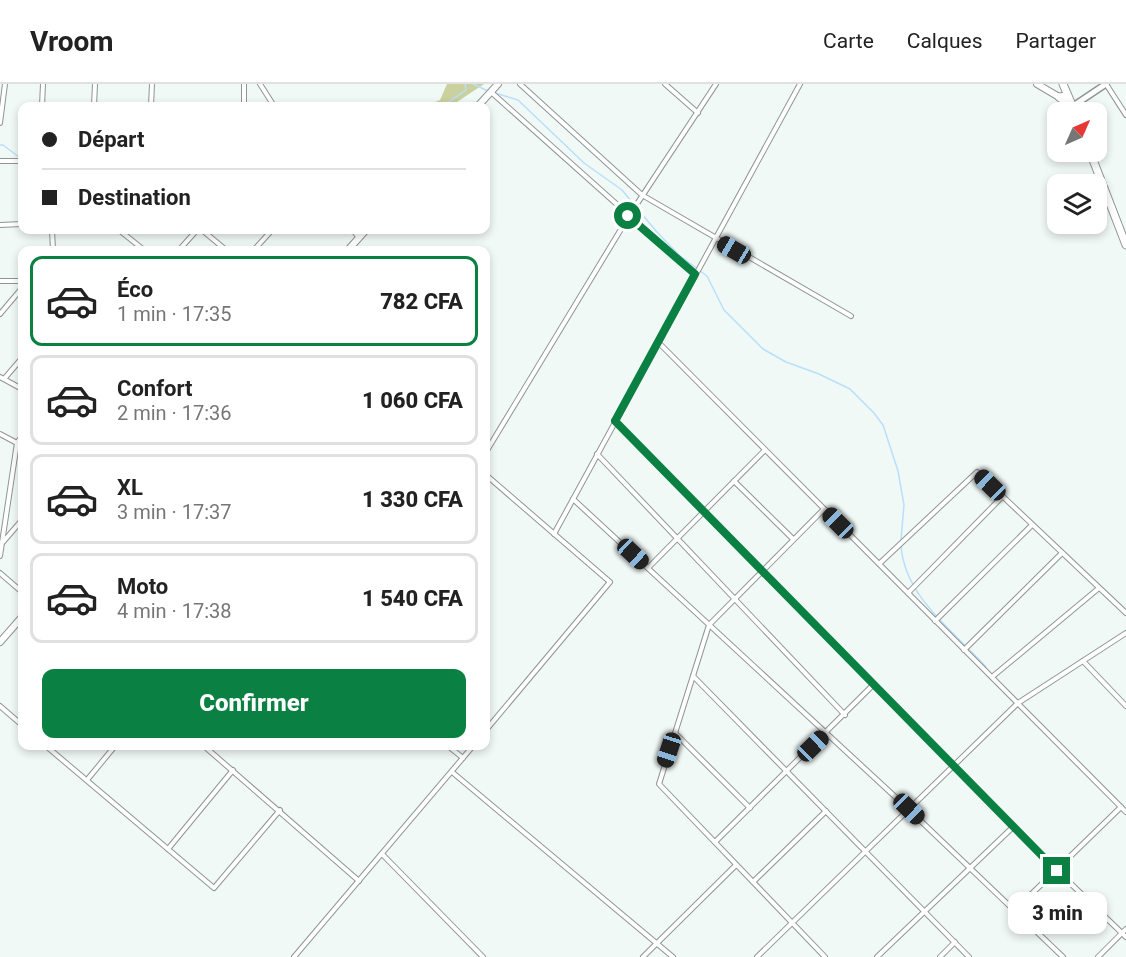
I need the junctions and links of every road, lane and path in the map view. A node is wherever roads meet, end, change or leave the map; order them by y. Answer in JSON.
{"nodes":[{"id":1,"x":5,"y":84,"type":"edge"},
{"id":2,"x":43,"y":84,"type":"edge"},
{"id":3,"x":95,"y":84,"type":"edge"},
{"id":4,"x":152,"y":84,"type":"edge"},
{"id":5,"x":244,"y":84,"type":"edge"},
{"id":6,"x":260,"y":84,"type":"edge"},
{"id":7,"x":498,"y":84,"type":"edge"},
{"id":8,"x":519,"y":84,"type":"edge"},
{"id":9,"x":665,"y":84,"type":"edge"},
{"id":10,"x":716,"y":84,"type":"edge"},
{"id":11,"x":800,"y":84,"type":"edge"},
{"id":12,"x":1037,"y":84,"type":"edge"},
{"id":13,"x":1043,"y":84,"type":"edge"},
{"id":14,"x":1063,"y":84,"type":"edge"},
{"id":15,"x":1106,"y":84,"type":"edge"},
{"id":16,"x":491,"y":92,"type":"junction"},
{"id":17,"x":1067,"y":94,"type":"junction"},
{"id":18,"x":1059,"y":98,"type":"junction"},
{"id":19,"x":42,"y":102,"type":"edge"},
{"id":20,"x":94,"y":102,"type":"edge"},
{"id":21,"x":152,"y":102,"type":"edge"},
{"id":22,"x":244,"y":102,"type":"edge"},
{"id":23,"x":271,"y":102,"type":"edge"},
{"id":24,"x":482,"y":102,"type":"edge"},
{"id":25,"x":1064,"y":102,"type":"edge"},
{"id":26,"x":1071,"y":102,"type":"edge"},
{"id":27,"x":1083,"y":102,"type":"edge"},
{"id":28,"x":698,"y":113,"type":"junction"},
{"id":29,"x":1126,"y":115,"type":"edge"},
{"id":30,"x":0,"y":123,"type":"edge"},
{"id":31,"x":0,"y":161,"type":"edge"},
{"id":32,"x":18,"y":161,"type":"edge"},
{"id":33,"x":1094,"y":162,"type":"edge"},
{"id":34,"x":642,"y":195,"type":"junction"},
{"id":35,"x":628,"y":216,"type":"junction"},
{"id":36,"x":18,"y":224,"type":"edge"},
{"id":37,"x":0,"y":225,"type":"edge"},
{"id":38,"x":123,"y":234,"type":"edge"},
{"id":39,"x":193,"y":234,"type":"edge"},
{"id":40,"x":207,"y":234,"type":"edge"},
{"id":41,"x":268,"y":234,"type":"edge"},
{"id":42,"x":356,"y":234,"type":"edge"},
{"id":43,"x":362,"y":234,"type":"edge"},
{"id":44,"x":359,"y":238,"type":"junction"},
{"id":45,"x":715,"y":239,"type":"junction"},
{"id":46,"x":1126,"y":245,"type":"edge"},
{"id":47,"x":139,"y":246,"type":"edge"},
{"id":48,"x":183,"y":246,"type":"edge"},
{"id":49,"x":221,"y":246,"type":"edge"},
{"id":50,"x":258,"y":246,"type":"edge"},
{"id":51,"x":352,"y":246,"type":"edge"},
{"id":52,"x":695,"y":274,"type":"junction"},
{"id":53,"x":0,"y":281,"type":"edge"},
{"id":54,"x":18,"y":281,"type":"edge"},
{"id":55,"x":18,"y":293,"type":"edge"},
{"id":56,"x":0,"y":315,"type":"edge"},
{"id":57,"x":851,"y":316,"type":"dead end"},
{"id":58,"x":658,"y":342,"type":"junction"},
{"id":59,"x":18,"y":362,"type":"edge"},
{"id":60,"x":2,"y":378,"type":"edge"},
{"id":61,"x":18,"y":387,"type":"edge"},
{"id":62,"x":615,"y":421,"type":"junction"},
{"id":63,"x":0,"y":434,"type":"edge"},
{"id":64,"x":17,"y":443,"type":"joint"},
{"id":65,"x":490,"y":445,"type":"edge"},
{"id":66,"x":765,"y":450,"type":"junction"},
{"id":67,"x":597,"y":454,"type":"junction"},
{"id":68,"x":490,"y":478,"type":"edge"},
{"id":69,"x":734,"y":481,"type":"junction"},
{"id":70,"x":1002,"y":497,"type":"junction"},
{"id":71,"x":573,"y":499,"type":"junction"},
{"id":72,"x":824,"y":509,"type":"junction"},
{"id":73,"x":704,"y":512,"type":"junction"},
{"id":74,"x":18,"y":525,"type":"edge"},
{"id":75,"x":1032,"y":525,"type":"junction"},
{"id":76,"x":554,"y":534,"type":"junction"},
{"id":77,"x":677,"y":538,"type":"junction"},
{"id":78,"x":793,"y":539,"type":"junction"},
{"id":79,"x":2,"y":544,"type":"junction"},
{"id":80,"x":1062,"y":553,"type":"junction"},
{"id":81,"x":0,"y":556,"type":"edge"},
{"id":82,"x":879,"y":564,"type":"junction"},
{"id":83,"x":648,"y":568,"type":"junction"},
{"id":84,"x":762,"y":571,"type":"junction"},
{"id":85,"x":0,"y":573,"type":"edge"},
{"id":86,"x":1099,"y":588,"type":"junction"},
{"id":87,"x":18,"y":589,"type":"edge"},
{"id":88,"x":908,"y":593,"type":"junction"},
{"id":89,"x":735,"y":599,"type":"junction"},
{"id":90,"x":1126,"y":613,"type":"edge"},
{"id":91,"x":935,"y":621,"type":"junction"},
{"id":92,"x":18,"y":622,"type":"edge"},
{"id":93,"x":709,"y":625,"type":"junction"},
{"id":94,"x":1126,"y":633,"type":"edge"},
{"id":95,"x":0,"y":642,"type":"edge"},
{"id":96,"x":964,"y":650,"type":"junction"},
{"id":97,"x":1082,"y":661,"type":"junction"},
{"id":98,"x":693,"y":676,"type":"junction"},
{"id":99,"x":992,"y":677,"type":"junction"},
{"id":100,"x":873,"y":685,"type":"junction"},
{"id":101,"x":1018,"y":703,"type":"junction"},
{"id":102,"x":0,"y":706,"type":"edge"},
{"id":103,"x":1126,"y":706,"type":"edge"},
{"id":104,"x":845,"y":715,"type":"junction"},
{"id":105,"x":18,"y":722,"type":"edge"},
{"id":106,"x":490,"y":725,"type":"edge"},
{"id":107,"x":675,"y":733,"type":"junction"},
{"id":108,"x":826,"y":733,"type":"junction"},
{"id":109,"x":51,"y":750,"type":"edge"},
{"id":110,"x":112,"y":750,"type":"edge"},
{"id":111,"x":209,"y":750,"type":"edge"},
{"id":112,"x":453,"y":750,"type":"edge"},
{"id":113,"x":470,"y":750,"type":"edge"},
{"id":114,"x":463,"y":758,"type":"junction"},
{"id":115,"x":953,"y":766,"type":"junction"},
{"id":116,"x":233,"y":770,"type":"junction"},
{"id":117,"x":452,"y":772,"type":"junction"},
{"id":118,"x":787,"y":772,"type":"junction"},
{"id":119,"x":87,"y":780,"type":"junction"},
{"id":120,"x":1121,"y":807,"type":"junction"},
{"id":121,"x":750,"y":808,"type":"junction"},
{"id":122,"x":909,"y":809,"type":"junction"},
{"id":123,"x":280,"y":810,"type":"junction"},
{"id":124,"x":826,"y":811,"type":"junction"},
{"id":125,"x":1126,"y":812,"type":"edge"},
{"id":126,"x":1012,"y":826,"type":"junction"},
{"id":127,"x":715,"y":842,"type":"junction"},
{"id":128,"x":168,"y":849,"type":"junction"},
{"id":129,"x":866,"y":852,"type":"junction"},
{"id":130,"x":382,"y":854,"type":"junction"},
{"id":131,"x":736,"y":865,"type":"junction"},
{"id":132,"x":970,"y":867,"type":"junction"},
{"id":133,"x":1057,"y":871,"type":"junction"},
{"id":134,"x":359,"y":881,"type":"junction"},
{"id":135,"x":753,"y":882,"type":"junction"},
{"id":136,"x":1015,"y":910,"type":"junction"},
{"id":137,"x":924,"y":911,"type":"junction"},
{"id":138,"x":792,"y":923,"type":"junction"},
{"id":139,"x":1125,"y":933,"type":"edge"},
{"id":140,"x":955,"y":942,"type":"junction"},
{"id":141,"x":657,"y":943,"type":"junction"},
{"id":142,"x":294,"y":957,"type":"edge"},
{"id":143,"x":483,"y":957,"type":"edge"},
{"id":144,"x":643,"y":957,"type":"edge"},
{"id":145,"x":673,"y":957,"type":"edge"},
{"id":146,"x":757,"y":957,"type":"edge"},
{"id":147,"x":825,"y":957,"type":"edge"},
{"id":148,"x":877,"y":957,"type":"edge"},
{"id":149,"x":940,"y":957,"type":"edge"},
{"id":150,"x":969,"y":957,"type":"edge"},
{"id":151,"x":1064,"y":957,"type":"edge"},
{"id":152,"x":1098,"y":957,"type":"edge"}],
"edges":[{"from":1,"to":30,"type":"street"},
{"from":2,"to":19,"type":"street"},
{"from":3,"to":20,"type":"street"},
{"from":4,"to":21,"type":"street"},
{"from":5,"to":22,"type":"street"},
{"from":6,"to":23,"type":"street"},
{"from":7,"to":16,"type":"main road"},
{"from":8,"to":34,"type":"street"},
{"from":9,"to":28,"type":"street"},
{"from":10,"to":28,"type":"street"},
{"from":11,"to":45,"type":"street"},
{"from":12,"to":13,"type":"main road"},
{"from":12,"to":18,"type":"main road"},
{"from":14,"to":17,"type":"highway"},
{"from":15,"to":27,"type":"street"},
{"from":15,"to":29,"type":"street"},
{"from":16,"to":24,"type":"main road"},
{"from":16,"to":35,"type":"street"},
{"from":17,"to":18,"type":"main road"},
{"from":17,"to":26,"type":"highway"},
{"from":18,"to":25,"type":"highway"},
{"from":28,"to":34,"type":"street"},
{"from":31,"to":32,"type":"street"},
{"from":33,"to":46,"type":"highway"},
{"from":34,"to":35,"type":"street"},
{"from":34,"to":45,"type":"street"},
{"from":35,"to":52,"type":"street"},
{"from":35,"to":65,"type":"street"},
{"from":36,"to":37,"type":"street"},
{"from":38,"to":47,"type":"street"},
{"from":39,"to":48,"type":"street"},
{"from":40,"to":49,"type":"street"},
{"from":41,"to":50,"type":"street"},
{"from":42,"to":44,"type":"street"},
{"from":43,"to":44,"type":"main road"},
{"from":44,"to":51,"type":"main road"},
{"from":45,"to":52,"type":"street"},
{"from":45,"to":57,"type":"street"},
{"from":52,"to":58,"type":"street"},
{"from":53,"to":54,"type":"street"},
{"from":55,"to":56,"type":"street"},
{"from":58,"to":62,"type":"street"},
{"from":58,"to":66,"type":"street"},
{"from":59,"to":60,"type":"street"},
{"from":60,"to":61,"type":"street"},
{"from":62,"to":67,"type":"street"},
{"from":62,"to":73,"type":"street"},
{"from":63,"to":64,"type":"street"},
{"from":64,"to":79,"type":"street"},
{"from":66,"to":69,"type":"street"},
{"from":66,"to":72,"type":"street"},
{"from":67,"to":71,"type":"street"},
{"from":67,"to":77,"type":"street"},
{"from":68,"to":76,"type":"street"},
{"from":69,"to":73,"type":"street"},
{"from":69,"to":78,"type":"street"},
{"from":70,"to":75,"type":"street"},
{"from":70,"to":82,"type":"street"},
{"from":70,"to":88,"type":"street"},
{"from":71,"to":76,"type":"street"},
{"from":71,"to":83,"type":"street"},
{"from":72,"to":78,"type":"street"},
{"from":72,"to":82,"type":"street"},
{"from":73,"to":77,"type":"street"},
{"from":73,"to":84,"type":"street"},
{"from":74,"to":79,"type":"street"},
{"from":75,"to":80,"type":"street"},
{"from":75,"to":91,"type":"street"},
{"from":76,"to":106,"type":"street"},
{"from":77,"to":83,"type":"street"},
{"from":77,"to":89,"type":"street"},
{"from":78,"to":84,"type":"street"},
{"from":79,"to":81,"type":"street"},
{"from":80,"to":86,"type":"street"},
{"from":80,"to":96,"type":"street"},
{"from":82,"to":88,"type":"street"},
{"from":83,"to":93,"type":"street"},
{"from":84,"to":89,"type":"street"},
{"from":84,"to":100,"type":"street"},
{"from":85,"to":87,"type":"street"},
{"from":86,"to":90,"type":"street"},
{"from":86,"to":99,"type":"street"},
{"from":88,"to":91,"type":"street"},
{"from":89,"to":93,"type":"street"},
{"from":89,"to":104,"type":"street"},
{"from":91,"to":96,"type":"street"},
{"from":92,"to":95,"type":"main road"},
{"from":93,"to":98,"type":"street"},
{"from":93,"to":108,"type":"street"},
{"from":94,"to":97,"type":"street"},
{"from":96,"to":99,"type":"street"},
{"from":97,"to":101,"type":"street"},
{"from":97,"to":103,"type":"street"},
{"from":98,"to":107,"type":"street"},
{"from":98,"to":118,"type":"street"},
{"from":99,"to":101,"type":"street"},
{"from":100,"to":104,"type":"street"},
{"from":100,"to":115,"type":"street"},
{"from":101,"to":115,"type":"street"},
{"from":101,"to":120,"type":"street"},
{"from":102,"to":105,"type":"street"},
{"from":104,"to":108,"type":"street"},
{"from":107,"to":121,"type":"street"},
{"from":107,"to":127,"type":"street"},
{"from":108,"to":118,"type":"street"},
{"from":108,"to":122,"type":"street"},
{"from":109,"to":119,"type":"street"},
{"from":110,"to":119,"type":"street"},
{"from":111,"to":116,"type":"street"},
{"from":112,"to":114,"type":"street"},
{"from":113,"to":114,"type":"street"},
{"from":114,"to":117,"type":"street"},
{"from":115,"to":122,"type":"street"},
{"from":115,"to":126,"type":"street"},
{"from":116,"to":123,"type":"street"},
{"from":116,"to":128,"type":"street"},
{"from":117,"to":130,"type":"street"},
{"from":117,"to":141,"type":"street"},
{"from":118,"to":121,"type":"street"},
{"from":118,"to":124,"type":"street"},
{"from":119,"to":128,"type":"street"},
{"from":120,"to":125,"type":"street"},
{"from":120,"to":133,"type":"street"},
{"from":121,"to":127,"type":"street"},
{"from":122,"to":129,"type":"street"},
{"from":122,"to":132,"type":"street"},
{"from":123,"to":128,"type":"street"},
{"from":123,"to":134,"type":"street"},
{"from":124,"to":129,"type":"street"},
{"from":124,"to":135,"type":"street"},
{"from":126,"to":132,"type":"street"},
{"from":126,"to":133,"type":"street"},
{"from":127,"to":131,"type":"street"},
{"from":129,"to":137,"type":"street"},
{"from":129,"to":138,"type":"street"},
{"from":130,"to":134,"type":"street"},
{"from":130,"to":143,"type":"street"},
{"from":131,"to":135,"type":"street"},
{"from":131,"to":141,"type":"street"},
{"from":132,"to":136,"type":"street"},
{"from":132,"to":137,"type":"street"},
{"from":133,"to":136,"type":"street"},
{"from":133,"to":139,"type":"street"},
{"from":134,"to":142,"type":"street"},
{"from":135,"to":138,"type":"street"},
{"from":136,"to":151,"type":"street"},
{"from":137,"to":140,"type":"street"},
{"from":137,"to":148,"type":"street"},
{"from":138,"to":146,"type":"street"},
{"from":138,"to":147,"type":"street"},
{"from":139,"to":152,"type":"street"},
{"from":140,"to":149,"type":"street"},
{"from":140,"to":150,"type":"street"},
{"from":141,"to":144,"type":"street"},
{"from":141,"to":145,"type":"street"}]}
